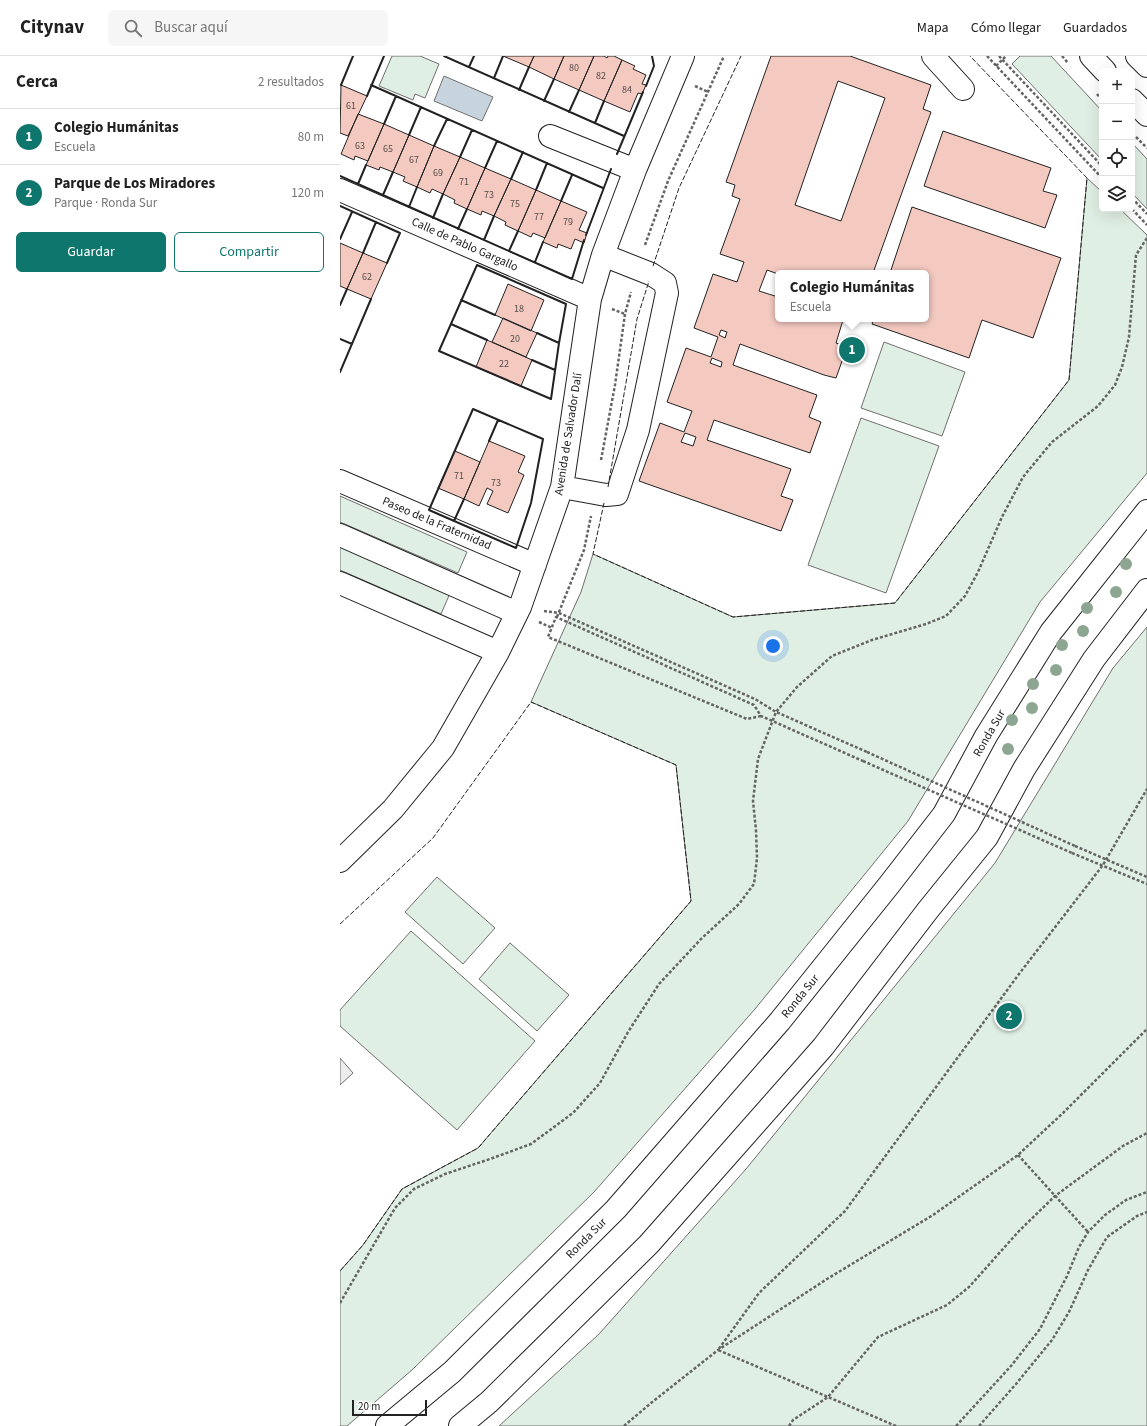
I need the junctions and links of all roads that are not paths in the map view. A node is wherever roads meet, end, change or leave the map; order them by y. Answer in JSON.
{"nodes":[{"id":1,"x":683,"y":56,"type":"edge"},
{"id":2,"x":933,"y":56,"type":"edge"},
{"id":3,"x":1091,"y":56,"type":"edge"},
{"id":4,"x":1137,"y":56,"type":"edge"},
{"id":5,"x":1147,"y":66,"type":"edge"},
{"id":6,"x":1102,"y":68,"type":"edge"},
{"id":7,"x":963,"y":89,"type":"dead end"},
{"id":8,"x":1135,"y":103,"type":"edge"},
{"id":9,"x":1147,"y":116,"type":"edge"},
{"id":10,"x":550,"y":136,"type":"dead end"},
{"id":11,"x":635,"y":170,"type":"junction"},
{"id":12,"x":340,"y":190,"type":"edge"},
{"id":13,"x":602,"y":256,"type":"junction"},
{"id":14,"x":590,"y":299,"type":"junction"},
{"id":15,"x":340,"y":481,"type":"edge"},
{"id":16,"x":562,"y":488,"type":"junction"},
{"id":17,"x":1147,"y":511,"type":"edge"},
{"id":18,"x":340,"y":535,"type":"edge"},
{"id":19,"x":535,"y":565,"type":"junction"},
{"id":20,"x":340,"y":583,"type":"edge"},
{"id":21,"x":1147,"y":590,"type":"edge"},
{"id":22,"x":518,"y":610,"type":"junction"},
{"id":23,"x":498,"y":652,"type":"junction"},
{"id":24,"x":340,"y":861,"type":"edge"},
{"id":25,"x":387,"y":1426,"type":"edge"},
{"id":26,"x":460,"y":1426,"type":"edge"}],
"edges":[{"from":1,"to":11,"type":"main road","name":"Avenida de Salvador Dalí"},
{"from":2,"to":7,"type":"main road"},
{"from":3,"to":6,"type":"main road"},
{"from":4,"to":5,"type":"main road"},
{"from":8,"to":9,"type":"main road"},
{"from":10,"to":11,"type":"main road"},
{"from":11,"to":13,"type":"main road","name":"Avenida de Salvador Dalí"},
{"from":12,"to":14,"type":"main road","name":"Calle de Pablo Gargallo"},
{"from":13,"to":14,"type":"main road","name":"Avenida de Salvador Dalí"},
{"from":13,"to":16,"type":"main road"},
{"from":14,"to":16,"type":"main road","name":"Avenida de Salvador Dalí"},
{"from":15,"to":19,"type":"main road","name":"Paseo de la Fraternidad"},
{"from":16,"to":19,"type":"main road","name":"Avenida de Salvador Dalí"},
{"from":17,"to":25,"type":"main road","name":"Ronda Sur"},
{"from":18,"to":22,"type":"main road"},
{"from":19,"to":22,"type":"main road","name":"Avenida de Salvador Dalí"},
{"from":20,"to":23,"type":"main road"},
{"from":21,"to":26,"type":"main road"},
{"from":22,"to":23,"type":"main road","name":"Avenida de Salvador Dalí"},
{"from":23,"to":24,"type":"main road","name":"Avenida de Salvador Dalí"}]}
